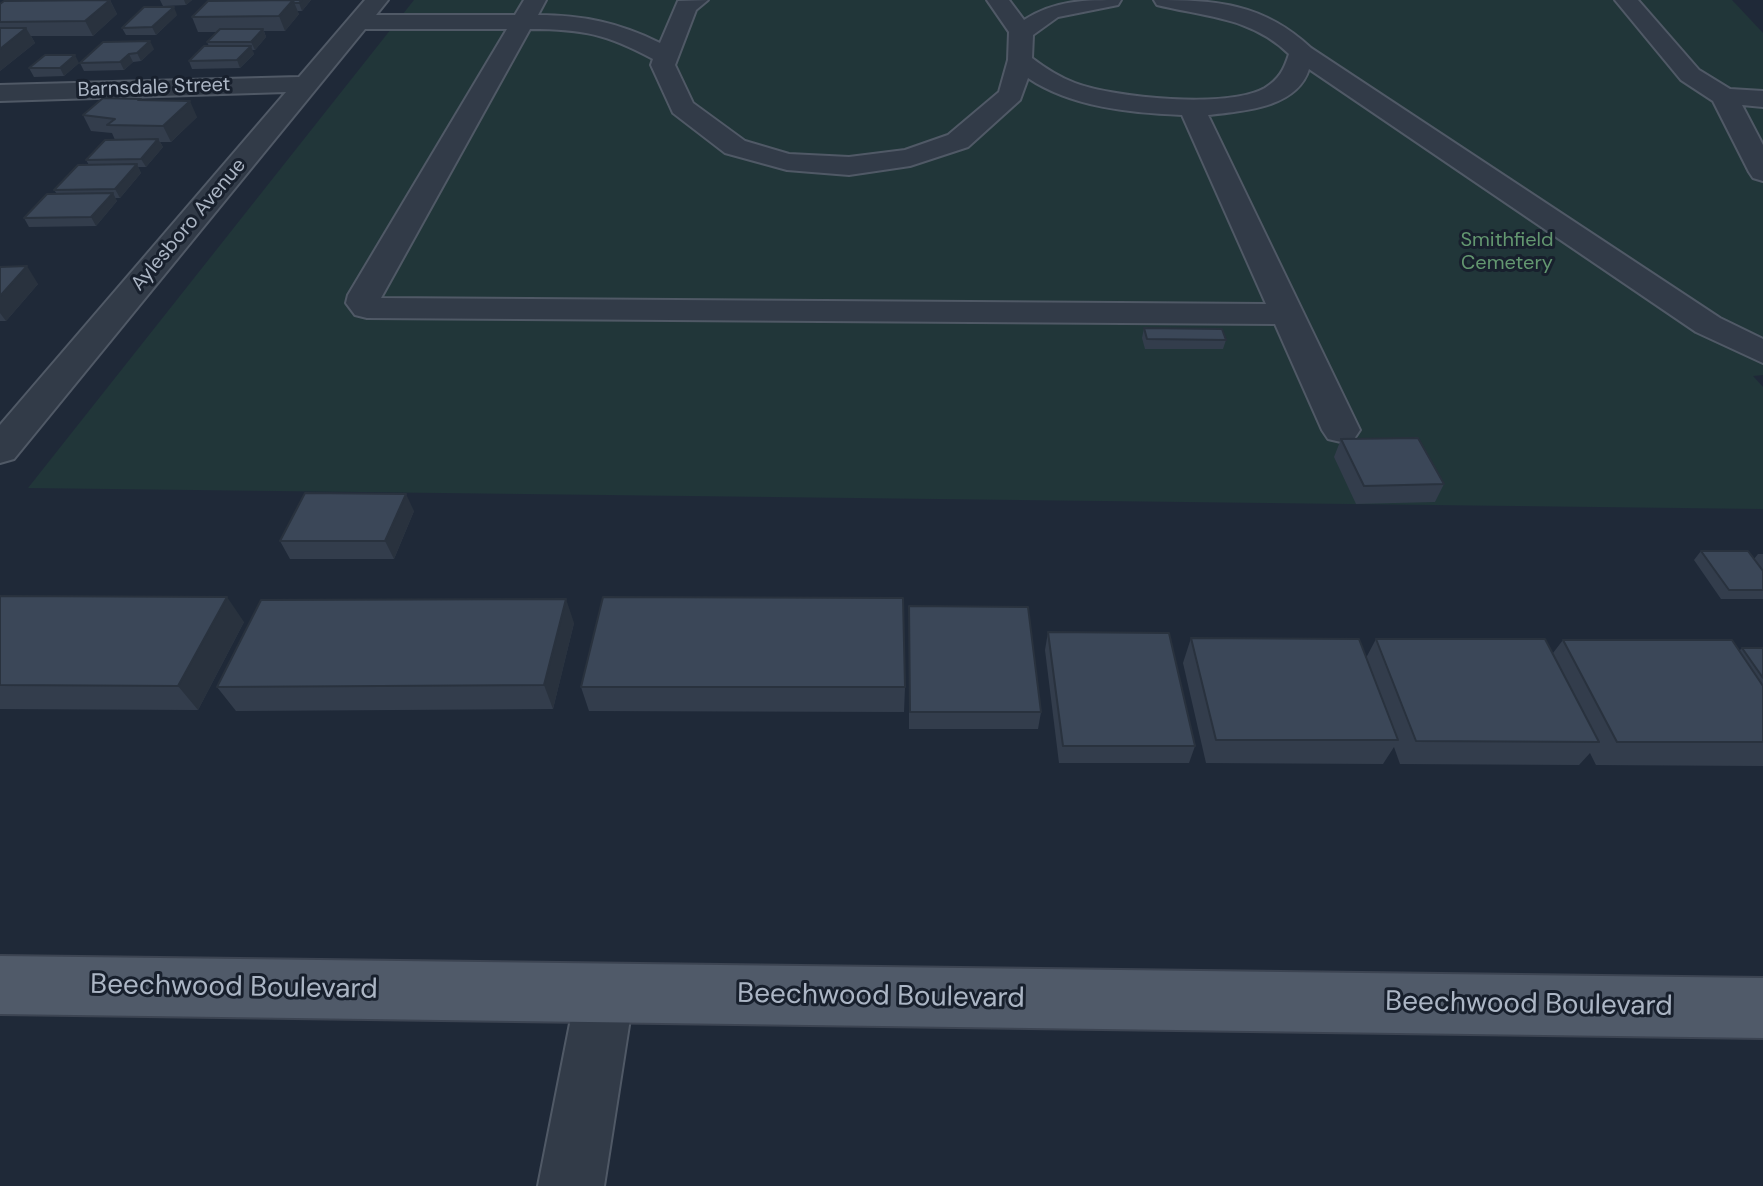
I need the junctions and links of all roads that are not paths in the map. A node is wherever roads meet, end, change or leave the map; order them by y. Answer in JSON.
{"nodes":[{"id":1,"x":697,"y":0,"type":"edge"},
{"id":2,"x":998,"y":0,"type":"edge"},
{"id":3,"x":1110,"y":0,"type":"edge"},
{"id":4,"x":1165,"y":0,"type":"edge"},
{"id":5,"x":1626,"y":0,"type":"edge"},
{"id":6,"x":529,"y":10,"type":"edge"},
{"id":7,"x":368,"y":11,"type":"edge"},
{"id":8,"x":1021,"y":32,"type":"junction"},
{"id":9,"x":1302,"y":53,"type":"junction"},
{"id":10,"x":666,"y":56,"type":"junction"},
{"id":11,"x":1020,"y":60,"type":"junction"},
{"id":12,"x":307,"y":84,"type":"junction"},
{"id":13,"x":0,"y":93,"type":"edge"},
{"id":14,"x":1724,"y":96,"type":"junction"},
{"id":15,"x":1763,"y":99,"type":"edge"},
{"id":16,"x":1192,"y":108,"type":"junction"},
{"id":17,"x":1763,"y":172,"type":"edge"},
{"id":18,"x":1287,"y":314,"type":"junction"},
{"id":19,"x":1763,"y":352,"type":"edge"},
{"id":20,"x":1341,"y":430,"type":"dead end"},
{"id":21,"x":0,"y":450,"type":"edge"},
{"id":22,"x":0,"y":985,"type":"edge"},
{"id":23,"x":605,"y":993,"type":"junction"},
{"id":24,"x":1763,"y":1008,"type":"edge"},
{"id":25,"x":571,"y":1186,"type":"edge"}],
"edges":[{"from":1,"to":10,"type":"street"},
{"from":2,"to":8,"type":"street"},
{"from":3,"to":8,"type":"street"},
{"from":4,"to":9,"type":"street"},
{"from":5,"to":14,"type":"street"},
{"from":6,"to":7,"type":"street"},
{"from":6,"to":10,"type":"street"},
{"from":6,"to":18,"type":"street"},
{"from":7,"to":12,"type":"street","name":"Aylesboro Avenue"},
{"from":8,"to":11,"type":"street"},
{"from":9,"to":16,"type":"street"},
{"from":9,"to":19,"type":"street"},
{"from":10,"to":11,"type":"street"},
{"from":11,"to":16,"type":"street"},
{"from":12,"to":13,"type":"street","name":"Barnsdale Street"},
{"from":12,"to":21,"type":"street","name":"Aylesboro Avenue"},
{"from":14,"to":15,"type":"street"},
{"from":14,"to":17,"type":"street"},
{"from":16,"to":18,"type":"street"},
{"from":18,"to":20,"type":"street"},
{"from":22,"to":23,"type":"main road","name":"Beechwood Boulevard"},
{"from":23,"to":24,"type":"main road","name":"Beechwood Boulevard"},
{"from":23,"to":25,"type":"street"}]}
